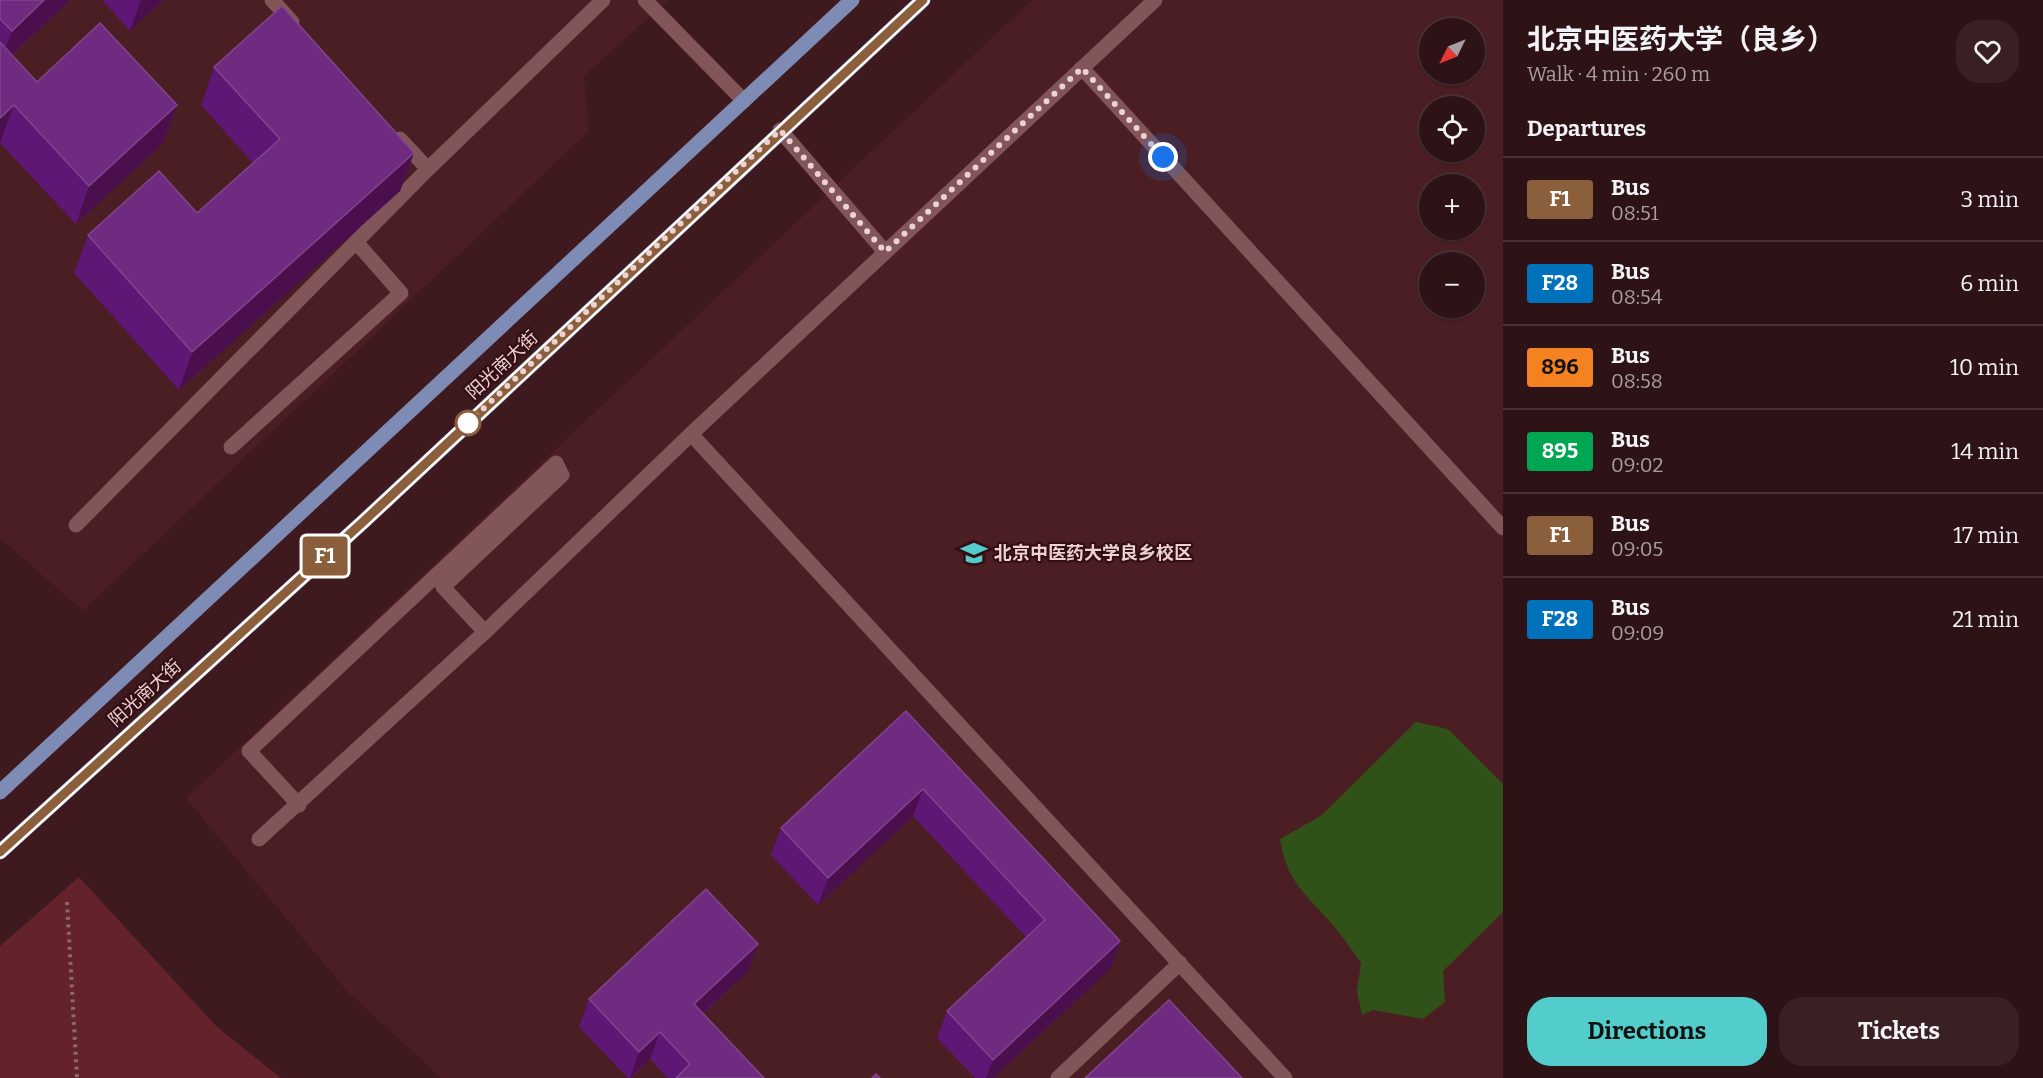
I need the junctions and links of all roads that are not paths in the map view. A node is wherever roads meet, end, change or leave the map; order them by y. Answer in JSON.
{"nodes":[{"id":1,"x":272,"y":0,"type":"edge"},
{"id":2,"x":603,"y":0,"type":"edge"},
{"id":3,"x":645,"y":0,"type":"edge"},
{"id":4,"x":852,"y":0,"type":"edge"},
{"id":5,"x":923,"y":0,"type":"edge"},
{"id":6,"x":1155,"y":0,"type":"edge"},
{"id":7,"x":303,"y":34,"type":"edge"},
{"id":8,"x":1082,"y":68,"type":"junction"},
{"id":9,"x":744,"y":101,"type":"junction"},
{"id":10,"x":389,"y":127,"type":"edge"},
{"id":11,"x":780,"y":130,"type":"junction"},
{"id":12,"x":428,"y":169,"type":"junction"},
{"id":13,"x":356,"y":242,"type":"junction"},
{"id":14,"x":885,"y":252,"type":"junction"},
{"id":15,"x":691,"y":434,"type":"junction"},
{"id":16,"x":231,"y":447,"type":"dead end"},
{"id":17,"x":75,"y":525,"type":"dead end"},
{"id":18,"x":1503,"y":528,"type":"edge"},
{"id":19,"x":485,"y":632,"type":"junction"},
{"id":20,"x":0,"y":792,"type":"edge"},
{"id":21,"x":299,"y":806,"type":"junction"},
{"id":22,"x":260,"y":839,"type":"dead end"},
{"id":23,"x":0,"y":852,"type":"edge"},
{"id":24,"x":1180,"y":963,"type":"junction"},
{"id":25,"x":1058,"y":1078,"type":"edge"},
{"id":26,"x":1285,"y":1078,"type":"edge"}],
"edges":[{"from":1,"to":7,"type":"street"},
{"from":2,"to":12,"type":"street"},
{"from":3,"to":9,"type":"street"},
{"from":4,"to":9,"type":"main road","name":"阳光南大街"},
{"from":5,"to":11,"type":"main road","name":"阳光南大街"},
{"from":6,"to":8,"type":"street"},
{"from":8,"to":14,"type":"street"},
{"from":8,"to":18,"type":"street"},
{"from":9,"to":20,"type":"main road","name":"阳光南大街"},
{"from":10,"to":12,"type":"street"},
{"from":11,"to":14,"type":"street"},
{"from":11,"to":23,"type":"main road","name":"阳光南大街"},
{"from":12,"to":13,"type":"street"},
{"from":13,"to":16,"type":"street"},
{"from":13,"to":17,"type":"street"},
{"from":14,"to":15,"type":"street"},
{"from":15,"to":19,"type":"street"},
{"from":15,"to":24,"type":"street"},
{"from":19,"to":21,"type":"street"},
{"from":19,"to":21,"type":"street"},
{"from":21,"to":22,"type":"street"},
{"from":24,"to":25,"type":"street"},
{"from":24,"to":26,"type":"street"}]}
